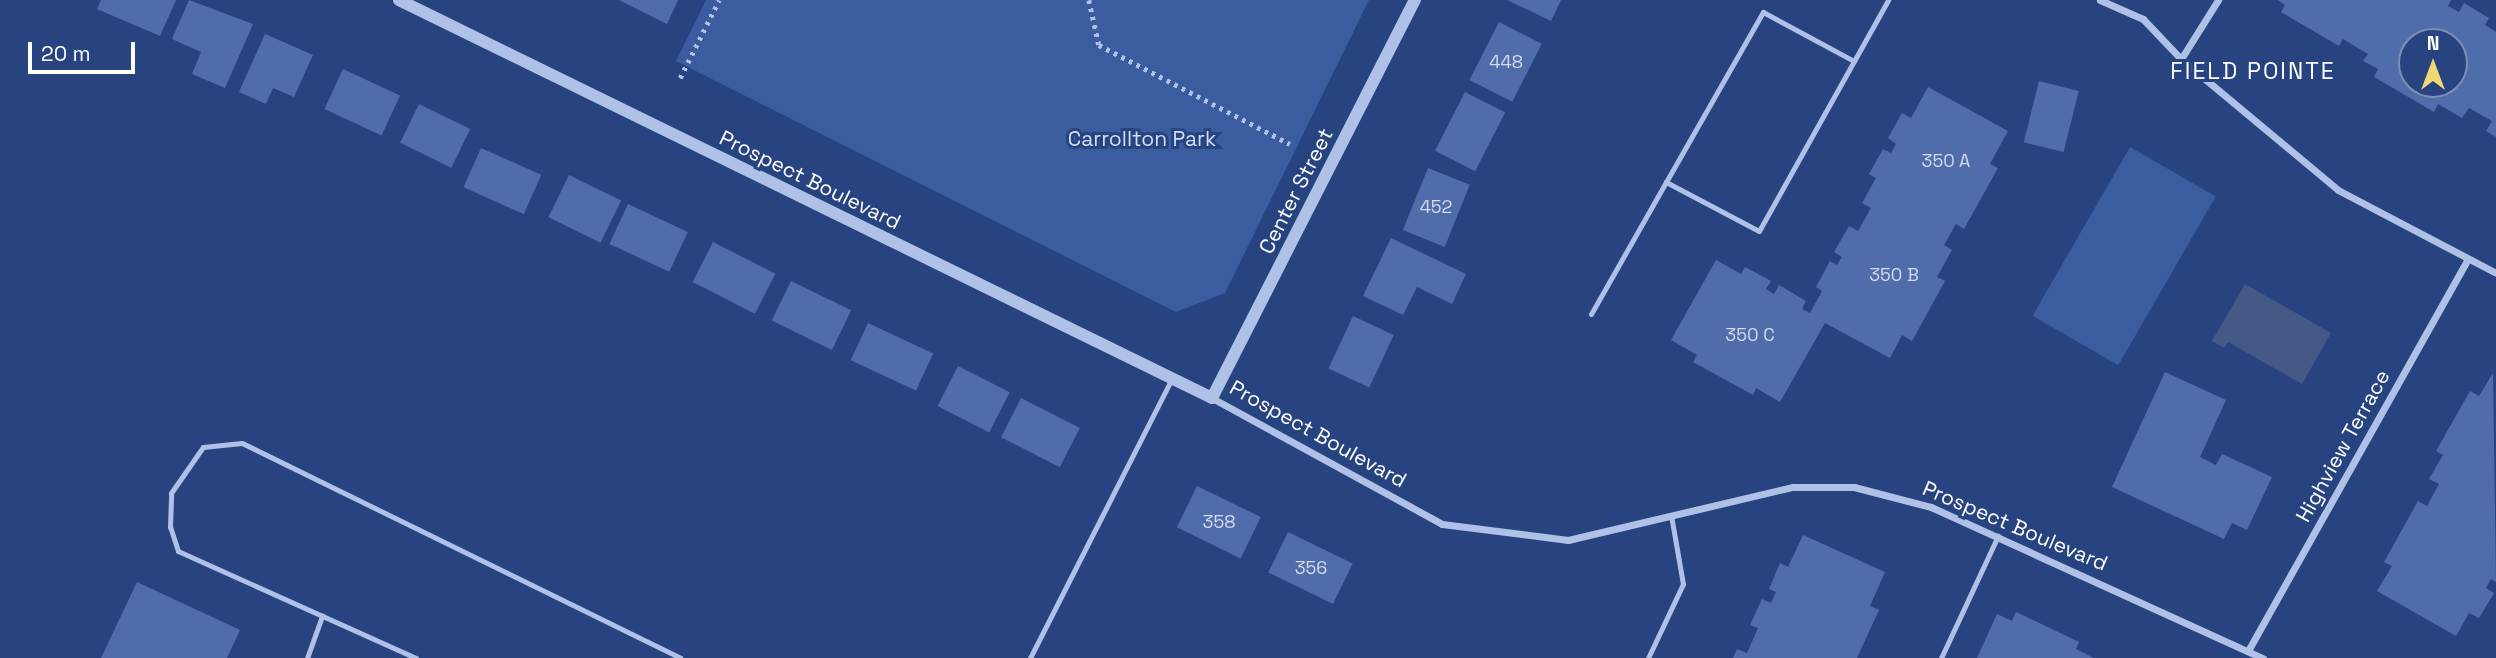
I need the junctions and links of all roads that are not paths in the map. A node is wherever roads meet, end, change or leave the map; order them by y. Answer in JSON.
{"nodes":[{"id":1,"x":399,"y":0,"type":"edge"},
{"id":2,"x":1415,"y":0,"type":"edge"},
{"id":3,"x":1888,"y":0,"type":"edge"},
{"id":4,"x":2100,"y":0,"type":"edge"},
{"id":5,"x":2218,"y":0,"type":"edge"},
{"id":6,"x":2181,"y":60,"type":"junction"},
{"id":7,"x":1854,"y":61,"type":"junction"},
{"id":8,"x":1666,"y":182,"type":"junction"},
{"id":9,"x":2467,"y":260,"type":"junction"},
{"id":10,"x":2496,"y":273,"type":"edge"},
{"id":11,"x":1591,"y":314,"type":"dead end"},
{"id":12,"x":1172,"y":379,"type":"junction"},
{"id":13,"x":1212,"y":398,"type":"junction"},
{"id":14,"x":1671,"y":515,"type":"junction"},
{"id":15,"x":1998,"y":536,"type":"junction"},
{"id":16,"x":322,"y":616,"type":"junction"},
{"id":17,"x":2249,"y":649,"type":"junction"},
{"id":18,"x":307,"y":658,"type":"edge"},
{"id":19,"x":416,"y":658,"type":"edge"},
{"id":20,"x":680,"y":658,"type":"edge"},
{"id":21,"x":1030,"y":658,"type":"edge"},
{"id":22,"x":1648,"y":658,"type":"edge"},
{"id":23,"x":1941,"y":658,"type":"edge"},
{"id":24,"x":2263,"y":658,"type":"edge"}],
"edges":[{"from":1,"to":12,"type":"street","name":"Prospect Boulevard"},
{"from":2,"to":13,"type":"street","name":"Center Street"},
{"from":3,"to":7,"type":"lane"},
{"from":4,"to":6,"type":"street"},
{"from":5,"to":6,"type":"street"},
{"from":6,"to":9,"type":"street"},
{"from":7,"to":8,"type":"lane"},
{"from":7,"to":8,"type":"lane"},
{"from":8,"to":11,"type":"lane"},
{"from":9,"to":10,"type":"street"},
{"from":9,"to":17,"type":"street","name":"Highview Terrace"},
{"from":12,"to":13,"type":"street","name":"Prospect Boulevard"},
{"from":12,"to":21,"type":"lane"},
{"from":13,"to":14,"type":"street","name":"Prospect Boulevard"},
{"from":14,"to":15,"type":"street","name":"Prospect Boulevard"},
{"from":14,"to":22,"type":"lane"},
{"from":15,"to":17,"type":"street","name":"Prospect Boulevard"},
{"from":15,"to":23,"type":"lane"},
{"from":16,"to":18,"type":"lane"},
{"from":16,"to":19,"type":"lane"},
{"from":16,"to":20,"type":"lane"},
{"from":17,"to":24,"type":"street","name":"Prospect Boulevard"}]}
